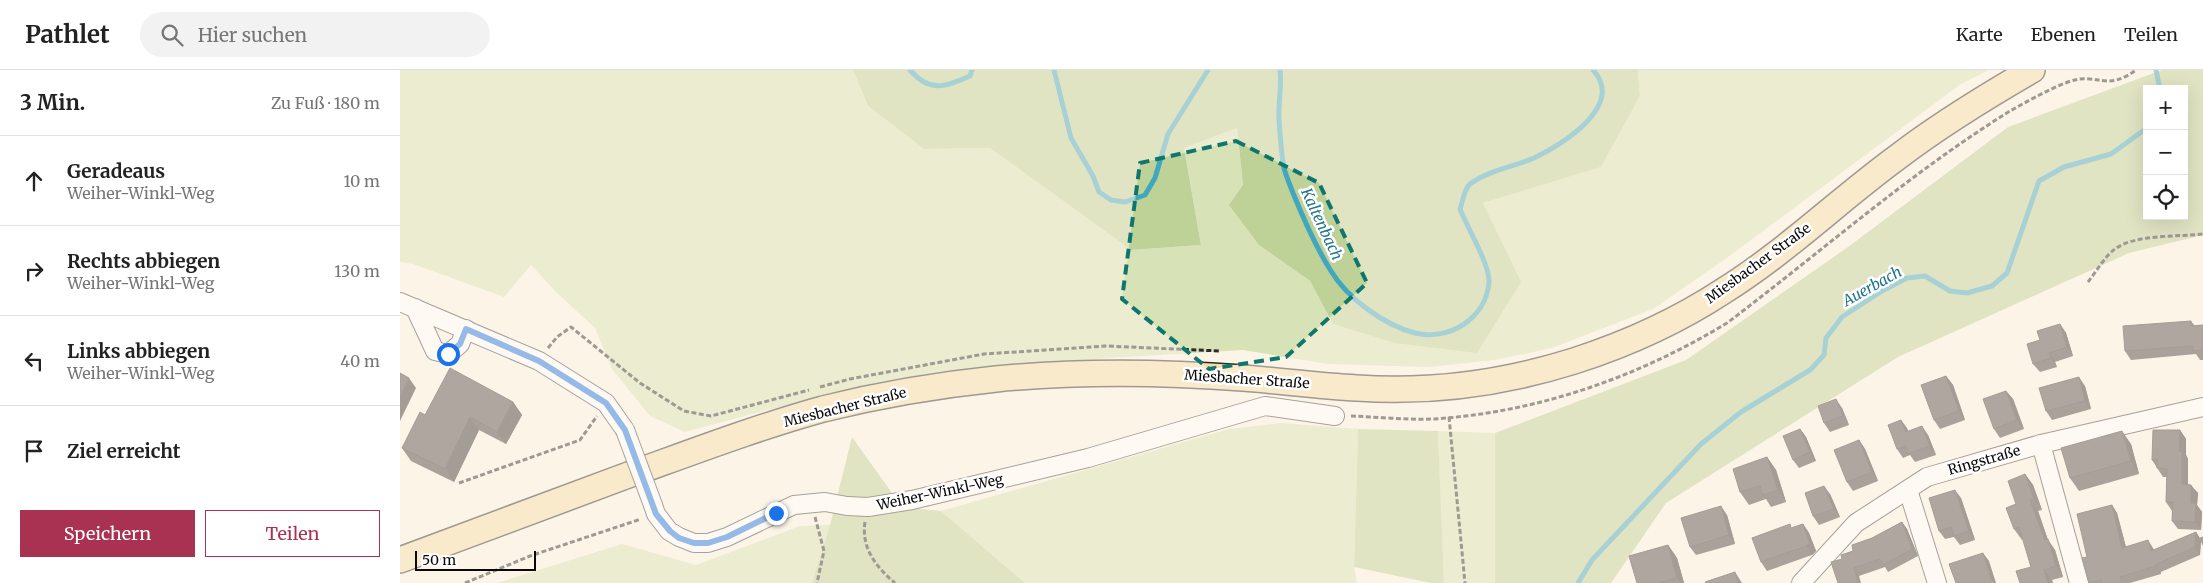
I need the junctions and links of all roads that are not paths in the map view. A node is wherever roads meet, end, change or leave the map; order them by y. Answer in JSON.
{"nodes":[{"id":1,"x":2032,"y":70,"type":"edge"},
{"id":2,"x":408,"y":305,"type":"edge"},
{"id":3,"x":466,"y":329,"type":"junction"},
{"id":4,"x":2203,"y":407,"type":"edge"},
{"id":5,"x":1335,"y":416,"type":"dead end"},
{"id":6,"x":2041,"y":444,"type":"junction"},
{"id":7,"x":1908,"y":490,"type":"junction"},
{"id":8,"x":400,"y":560,"type":"edge"},
{"id":9,"x":1801,"y":583,"type":"edge"},
{"id":10,"x":1937,"y":583,"type":"edge"},
{"id":11,"x":2079,"y":583,"type":"edge"}],
"edges":[{"from":1,"to":8,"type":"main road","name":"Miesbacher Straße"},
{"from":2,"to":3,"type":"street","name":"Weiher-Winkl-Weg"},
{"from":2,"to":3,"type":"street","name":"Weiher-Winkl-Weg"},
{"from":3,"to":5,"type":"street","name":"Weiher-Winkl-Weg","bridge":true},
{"from":4,"to":6,"type":"street","name":"Ringstraße"},
{"from":6,"to":7,"type":"street","name":"Ringstraße"},
{"from":6,"to":11,"type":"street"},
{"from":7,"to":9,"type":"street","name":"Ringstraße"},
{"from":7,"to":10,"type":"street"}]}
